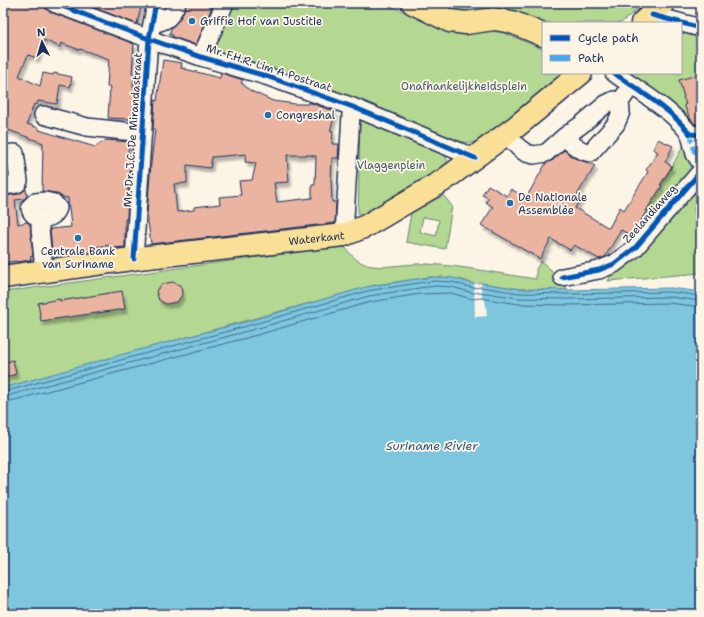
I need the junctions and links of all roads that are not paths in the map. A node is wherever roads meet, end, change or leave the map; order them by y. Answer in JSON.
{"nodes":[{"id":1,"x":54,"y":3,"type":"edge"},
{"id":2,"x":156,"y":3,"type":"edge"},
{"id":3,"x":177,"y":3,"type":"edge"},
{"id":4,"x":225,"y":3,"type":"edge"},
{"id":5,"x":413,"y":3,"type":"edge"},
{"id":6,"x":653,"y":14,"type":"edge"},
{"id":7,"x":680,"y":22,"type":"edge"},
{"id":8,"x":682,"y":22,"type":"edge"},
{"id":9,"x":701,"y":28,"type":"edge"},
{"id":10,"x":151,"y":32,"type":"junction"},
{"id":11,"x":542,"y":35,"type":"edge"},
{"id":12,"x":201,"y":57,"type":"junction"},
{"id":13,"x":579,"y":74,"type":"edge"},
{"id":14,"x":615,"y":74,"type":"edge"},
{"id":15,"x":631,"y":86,"type":"junction"},
{"id":16,"x":620,"y":102,"type":"junction"},
{"id":17,"x":352,"y":106,"type":"junction"},
{"id":18,"x":43,"y":115,"type":"dead end"},
{"id":19,"x":143,"y":133,"type":"junction"},
{"id":20,"x":506,"y":134,"type":"junction"},
{"id":21,"x":696,"y":135,"type":"edge"},
{"id":22,"x":564,"y":137,"type":"junction"},
{"id":23,"x":3,"y":154,"type":"edge"},
{"id":24,"x":475,"y":158,"type":"junction"},
{"id":25,"x":701,"y":163,"type":"edge"},
{"id":26,"x":701,"y":171,"type":"edge"},
{"id":27,"x":3,"y":186,"type":"edge"},
{"id":28,"x":40,"y":219,"type":"dead end"},
{"id":29,"x":344,"y":235,"type":"junction"},
{"id":30,"x":134,"y":258,"type":"junction"},
{"id":31,"x":44,"y":271,"type":"junction"},
{"id":32,"x":3,"y":277,"type":"edge"},
{"id":33,"x":562,"y":277,"type":"dead end"}],
"edges":[{"from":1,"to":10,"type":"street","name":"Mr. F.H.R. Lim A Postraat"},
{"from":2,"to":10,"type":"street","name":"Mr. Dr. J.C. De Mirandastraat"},
{"from":3,"to":10,"type":"street"},
{"from":4,"to":12,"type":"street"},
{"from":5,"to":11,"type":"main road"},
{"from":6,"to":7,"type":"street"},
{"from":8,"to":9,"type":"street"},
{"from":10,"to":12,"type":"street","name":"Mr. F.H.R. Lim A Postraat"},
{"from":10,"to":19,"type":"street","name":"Mr. Dr. J.C. De Mirandastraat"},
{"from":12,"to":17,"type":"street","name":"Mr. F.H.R. Lim A Postraat"},
{"from":13,"to":20,"type":"main road","name":"Waterkant"},
{"from":14,"to":15,"type":"street"},
{"from":15,"to":16,"type":"street"},
{"from":15,"to":21,"type":"street"},
{"from":16,"to":22,"type":"street"},
{"from":16,"to":22,"type":"street"},
{"from":17,"to":24,"type":"street","name":"Mr. F.H.R. Lim A Postraat"},
{"from":17,"to":29,"type":"street"},
{"from":18,"to":19,"type":"street"},
{"from":19,"to":30,"type":"street","name":"Mr. Dr. J.C. De Mirandastraat"},
{"from":20,"to":22,"type":"street"},
{"from":20,"to":24,"type":"main road","name":"Waterkant"},
{"from":21,"to":25,"type":"street"},
{"from":23,"to":27,"type":"street"},
{"from":24,"to":29,"type":"main road","name":"Waterkant"},
{"from":26,"to":33,"type":"street","name":"Zeelandiaweg"},
{"from":28,"to":31,"type":"street"},
{"from":29,"to":30,"type":"main road","name":"Waterkant"},
{"from":30,"to":31,"type":"main road","name":"Waterkant"},
{"from":31,"to":32,"type":"main road","name":"Waterkant"}]}
